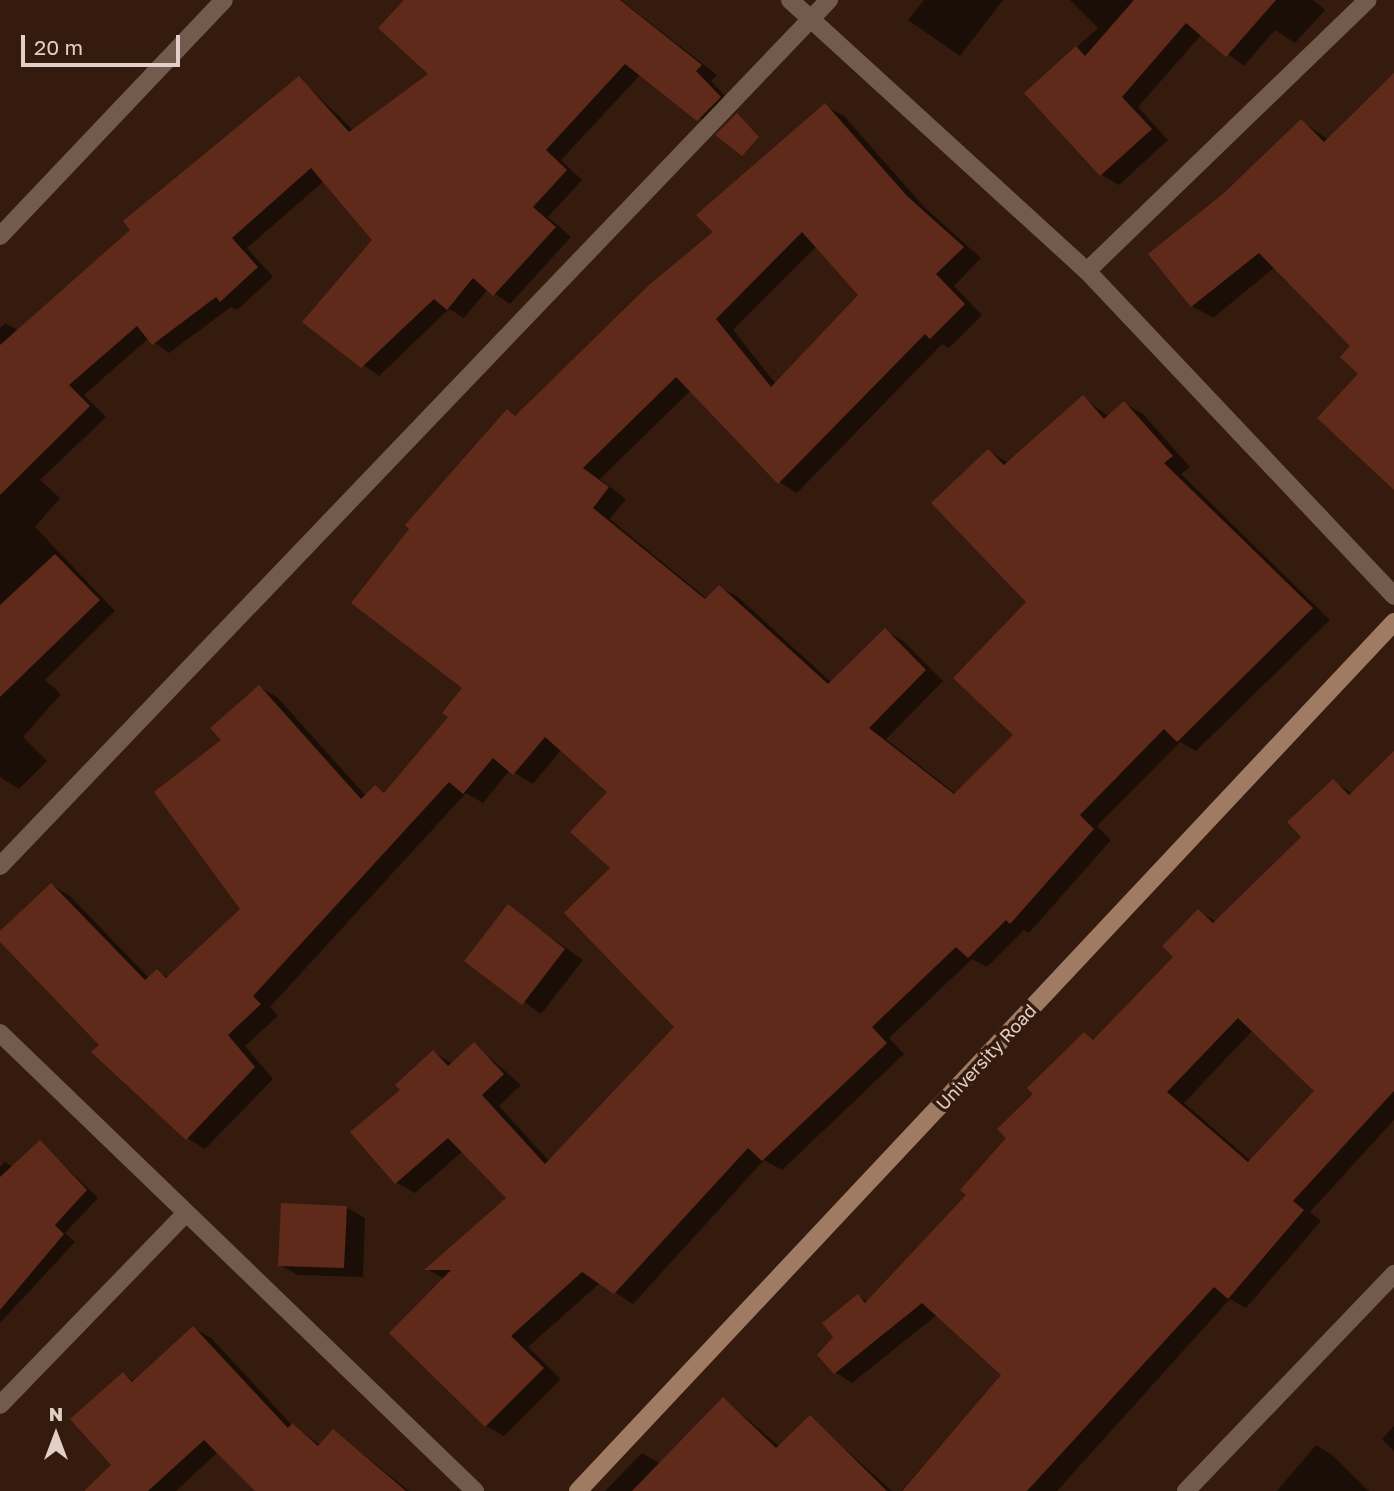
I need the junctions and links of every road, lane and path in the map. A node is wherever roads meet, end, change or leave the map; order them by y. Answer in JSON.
{"nodes":[{"id":1,"x":224,"y":0,"type":"edge"},
{"id":2,"x":790,"y":0,"type":"edge"},
{"id":3,"x":829,"y":0,"type":"edge"},
{"id":4,"x":1368,"y":0,"type":"edge"},
{"id":5,"x":810,"y":19,"type":"junction"},
{"id":6,"x":0,"y":236,"type":"edge"},
{"id":7,"x":1087,"y":271,"type":"junction"},
{"id":8,"x":1394,"y":596,"type":"edge"},
{"id":9,"x":1394,"y":622,"type":"edge"},
{"id":10,"x":0,"y":866,"type":"edge"},
{"id":11,"x":0,"y":1033,"type":"edge"},
{"id":12,"x":187,"y":1213,"type":"junction"},
{"id":13,"x":1394,"y":1274,"type":"edge"},
{"id":14,"x":0,"y":1405,"type":"edge"},
{"id":15,"x":475,"y":1491,"type":"edge"},
{"id":16,"x":579,"y":1491,"type":"edge"},
{"id":17,"x":1186,"y":1491,"type":"edge"}],
"edges":[{"from":1,"to":6,"type":"street"},
{"from":2,"to":5,"type":"street"},
{"from":3,"to":5,"type":"street"},
{"from":4,"to":7,"type":"street"},
{"from":5,"to":7,"type":"street"},
{"from":5,"to":10,"type":"street"},
{"from":7,"to":8,"type":"street"},
{"from":9,"to":16,"type":"street","name":"University Road"},
{"from":11,"to":12,"type":"street"},
{"from":12,"to":14,"type":"street"},
{"from":12,"to":15,"type":"street"},
{"from":13,"to":17,"type":"street"}]}
